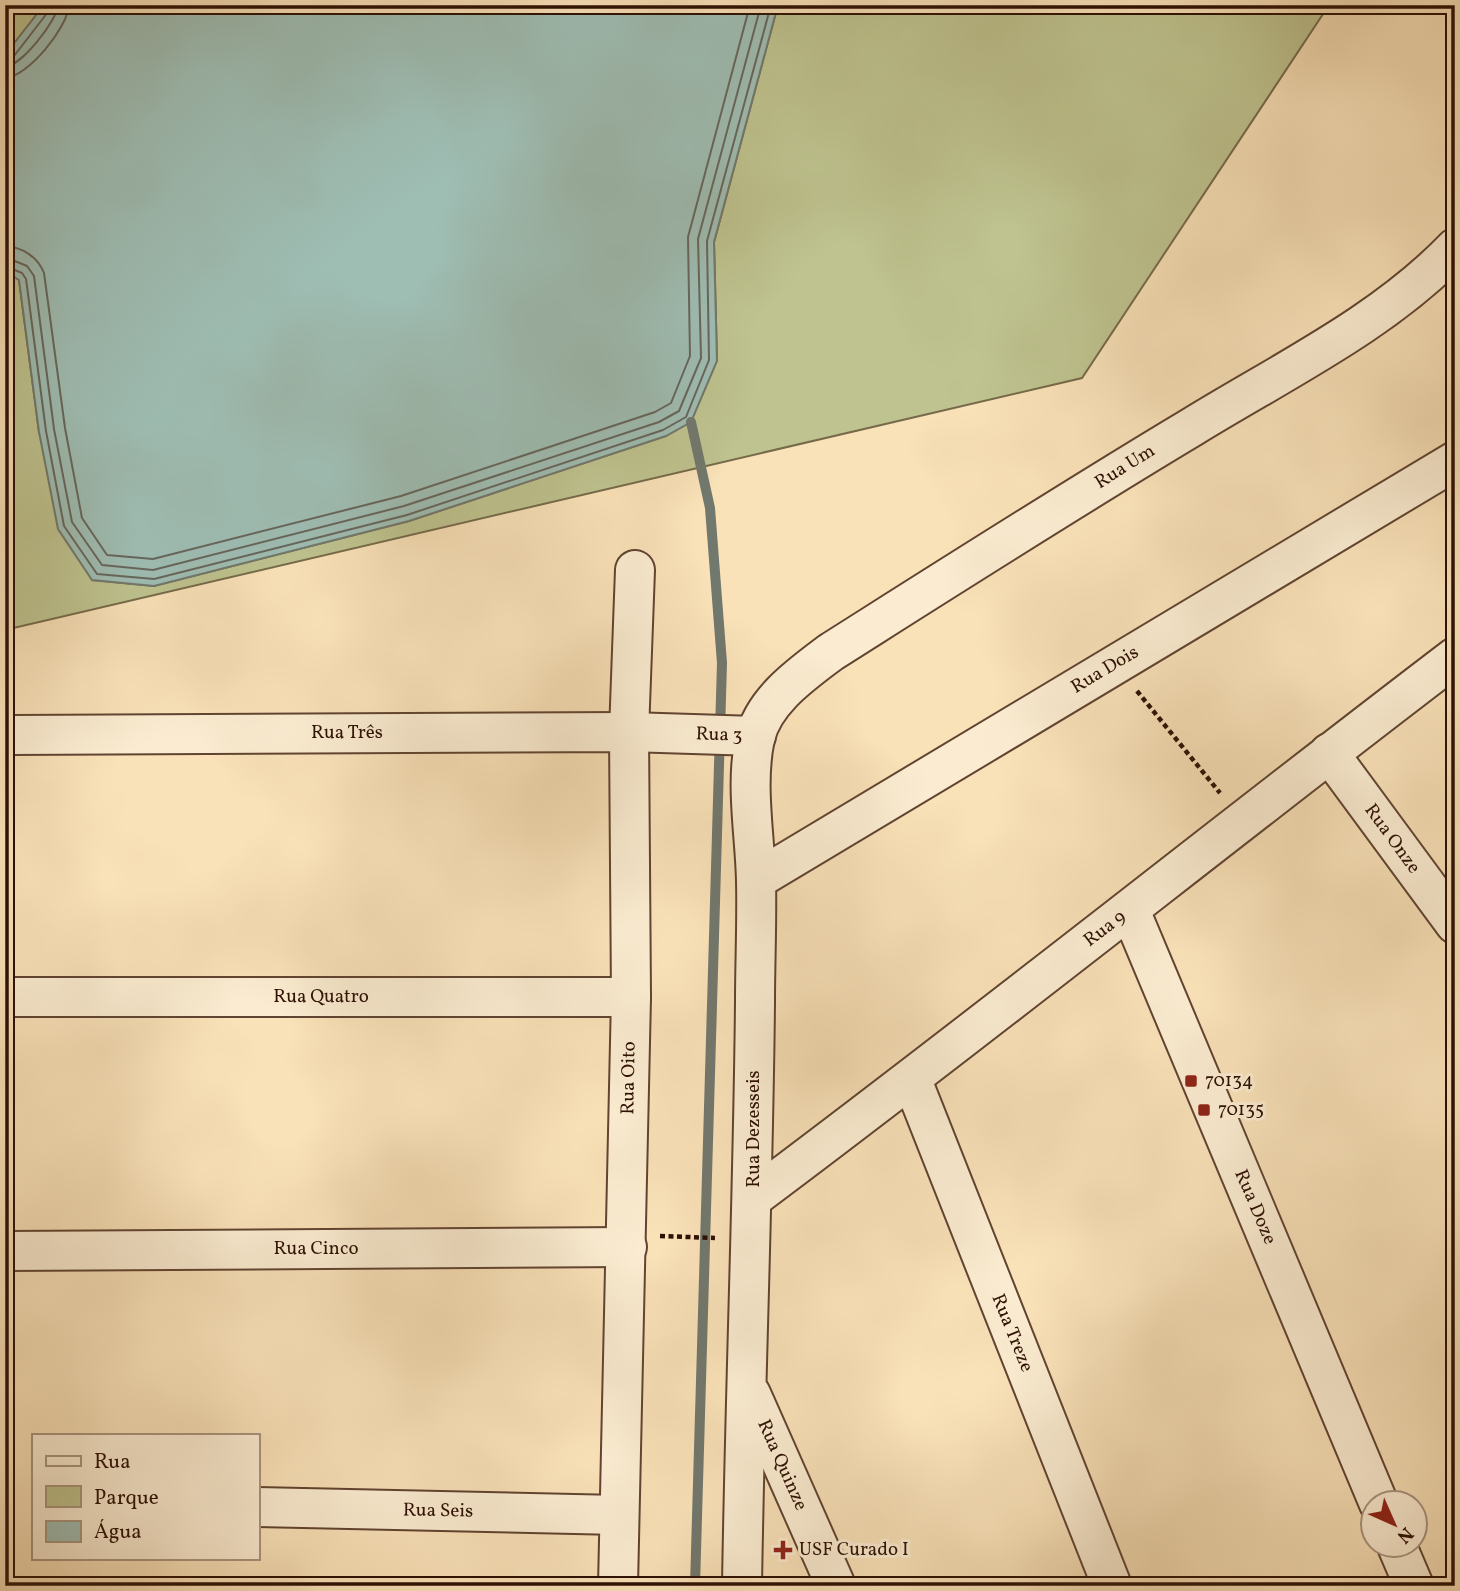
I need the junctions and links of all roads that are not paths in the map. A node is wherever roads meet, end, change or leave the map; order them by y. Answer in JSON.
{"nodes":[{"id":1,"x":1455,"y":248,"type":"edge"},
{"id":2,"x":1455,"y":461,"type":"edge"},
{"id":3,"x":635,"y":570,"type":"dead end"},
{"id":4,"x":1455,"y":657,"type":"edge"},
{"id":5,"x":791,"y":683,"type":"joint"},
{"id":6,"x":629,"y":732,"type":"junction"},
{"id":7,"x":683,"y":734,"type":"joint"},
{"id":8,"x":11,"y":735,"type":"dead end"},
{"id":9,"x":746,"y":735,"type":"junction"},
{"id":10,"x":1329,"y":753,"type":"junction"},
{"id":11,"x":756,"y":880,"type":"junction"},
{"id":12,"x":1130,"y":910,"type":"junction"},
{"id":13,"x":1455,"y":924,"type":"edge"},
{"id":14,"x":11,"y":997,"type":"dead end"},
{"id":15,"x":631,"y":997,"type":"junction"},
{"id":16,"x":912,"y":1080,"type":"junction"},
{"id":17,"x":753,"y":1198,"type":"junction"},
{"id":18,"x":642,"y":1242,"type":"junction"},
{"id":19,"x":5,"y":1251,"type":"edge"},
{"id":20,"x":745,"y":1383,"type":"junction"},
{"id":21,"x":1375,"y":1490,"type":"edge"},
{"id":22,"x":259,"y":1507,"type":"edge"},
{"id":23,"x":619,"y":1516,"type":"junction"},
{"id":24,"x":1403,"y":1560,"type":"edge"},
{"id":25,"x":618,"y":1586,"type":"edge"},
{"id":26,"x":742,"y":1586,"type":"edge"},
{"id":27,"x":836,"y":1586,"type":"edge"},
{"id":28,"x":1112,"y":1586,"type":"edge"},
{"id":29,"x":1414,"y":1586,"type":"edge"}],
"edges":[{"from":1,"to":5,"type":"street","name":"Rua Um"},
{"from":2,"to":11,"type":"street","name":"Rua Dois"},
{"from":3,"to":6,"type":"street","name":"Rua Oito"},
{"from":4,"to":10,"type":"street","name":"Rua 9"},
{"from":5,"to":9,"type":"street","name":"Rua Dezesseis"},
{"from":6,"to":7,"type":"street","name":"Rua Três"},
{"from":6,"to":8,"type":"street","name":"Rua Três"},
{"from":6,"to":15,"type":"street","name":"Rua Oito"},
{"from":7,"to":9,"type":"street","name":"Rua 3"},
{"from":9,"to":11,"type":"street","name":"Rua Dezesseis"},
{"from":10,"to":12,"type":"street","name":"Rua 9"},
{"from":10,"to":13,"type":"street","name":"Rua Onze"},
{"from":11,"to":17,"type":"street","name":"Rua Dezesseis"},
{"from":12,"to":16,"type":"street","name":"Rua 9"},
{"from":12,"to":21,"type":"street","name":"Rua Doze"},
{"from":14,"to":15,"type":"street","name":"Rua Quatro"},
{"from":15,"to":18,"type":"street","name":"Rua Oito"},
{"from":16,"to":17,"type":"street","name":"Rua 9"},
{"from":16,"to":28,"type":"street","name":"Rua Treze"},
{"from":17,"to":20,"type":"street","name":"Rua Dezesseis"},
{"from":18,"to":19,"type":"street","name":"Rua Cinco"},
{"from":18,"to":23,"type":"street","name":"Rua Oito"},
{"from":20,"to":26,"type":"street","name":"Rua Dezesseis"},
{"from":20,"to":27,"type":"street","name":"Rua Quinze"},
{"from":22,"to":23,"type":"street","name":"Rua Seis"},
{"from":23,"to":25,"type":"street","name":"Rua Oito"},
{"from":24,"to":29,"type":"street"}]}
